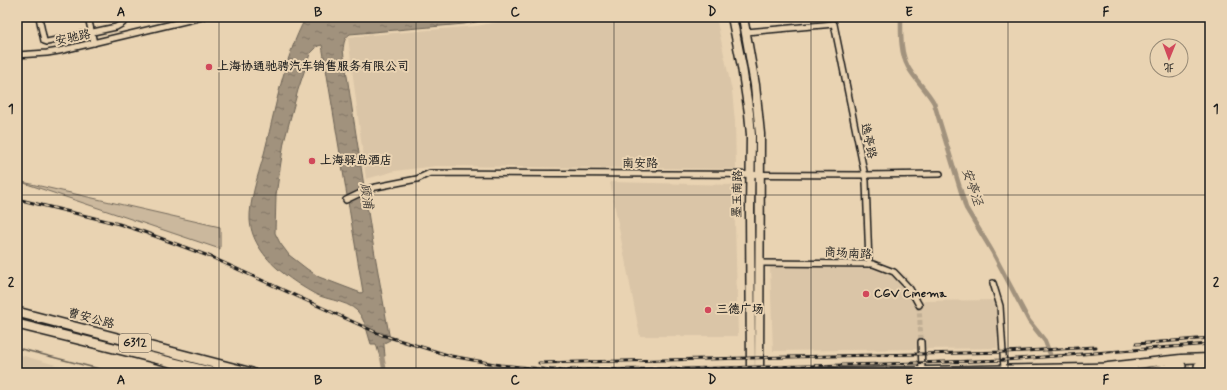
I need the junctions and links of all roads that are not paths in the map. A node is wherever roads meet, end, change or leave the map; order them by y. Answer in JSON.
{"nodes":[{"id":1,"x":39,"y":17,"type":"edge"},
{"id":2,"x":88,"y":17,"type":"edge"},
{"id":3,"x":125,"y":17,"type":"edge"},
{"id":4,"x":202,"y":17,"type":"edge"},
{"id":5,"x":732,"y":17,"type":"edge"},
{"id":6,"x":743,"y":17,"type":"edge"},
{"id":7,"x":92,"y":32,"type":"junction"},
{"id":8,"x":746,"y":32,"type":"junction"},
{"id":9,"x":94,"y":43,"type":"junction"},
{"id":10,"x":17,"y":55,"type":"edge"},
{"id":11,"x":940,"y":174,"type":"dead end"},
{"id":12,"x":751,"y":175,"type":"junction"},
{"id":13,"x":760,"y":175,"type":"junction"},
{"id":14,"x":865,"y":175,"type":"junction"},
{"id":15,"x":346,"y":200,"type":"dead end"},
{"id":16,"x":759,"y":263,"type":"junction"},
{"id":17,"x":868,"y":264,"type":"junction"},
{"id":18,"x":993,"y":283,"type":"dead end"},
{"id":19,"x":919,"y":305,"type":"tunnel mouth"},
{"id":20,"x":17,"y":312,"type":"edge"},
{"id":21,"x":17,"y":324,"type":"edge"},
{"id":22,"x":921,"y":342,"type":"tunnel mouth"},
{"id":23,"x":1210,"y":360,"type":"edge"},
{"id":24,"x":1181,"y":366,"type":"joint"},
{"id":25,"x":1108,"y":367,"type":"junction"},
{"id":26,"x":1210,"y":367,"type":"edge"},
{"id":27,"x":1004,"y":369,"type":"junction"},
{"id":28,"x":922,"y":371,"type":"junction"},
{"id":29,"x":215,"y":373,"type":"edge"},
{"id":30,"x":252,"y":373,"type":"edge"},
{"id":31,"x":751,"y":373,"type":"edge"},
{"id":32,"x":759,"y":373,"type":"edge"},
{"id":33,"x":789,"y":373,"type":"edge"},
{"id":34,"x":1117,"y":373,"type":"edge"}],
"edges":[{"from":1,"to":7,"type":"street"},
{"from":2,"to":7,"type":"street"},
{"from":3,"to":7,"type":"street"},
{"from":4,"to":9,"type":"street","name":"安驰路"},
{"from":5,"to":12,"type":"main road","name":"墨玉南路"},
{"from":6,"to":8,"type":"main road","name":"墨玉南路"},
{"from":7,"to":9,"type":"street"},
{"from":8,"to":13,"type":"main road","name":"墨玉南路"},
{"from":8,"to":14,"type":"street","name":"逸亭路"},
{"from":9,"to":10,"type":"street","name":"安驰路"},
{"from":11,"to":14,"type":"street","name":"南安路"},
{"from":12,"to":13,"type":"street","name":"南安路"},
{"from":12,"to":15,"type":"street","name":"南安路"},
{"from":12,"to":31,"type":"main road","name":"墨玉南路"},
{"from":13,"to":14,"type":"street","name":"南安路"},
{"from":13,"to":16,"type":"main road","name":"墨玉南路"},
{"from":14,"to":17,"type":"street","name":"逸亭路"},
{"from":16,"to":17,"type":"street","name":"商场南路"},
{"from":16,"to":32,"type":"main road","name":"墨玉南路"},
{"from":17,"to":19,"type":"street","name":"商场南路"},
{"from":18,"to":27,"type":"street"},
{"from":20,"to":30,"type":"highway","name":"曹安公路","number":"G312"},
{"from":21,"to":29,"type":"highway","name":"曹安公路","number":"G312"},
{"from":22,"to":28,"type":"street"},
{"from":23,"to":25,"type":"main road"},
{"from":23,"to":26,"type":"highway"},
{"from":24,"to":25,"type":"main road"},
{"from":24,"to":34,"type":"highway"},
{"from":25,"to":27,"type":"main road"},
{"from":27,"to":28,"type":"main road"},
{"from":28,"to":33,"type":"main road"}]}
